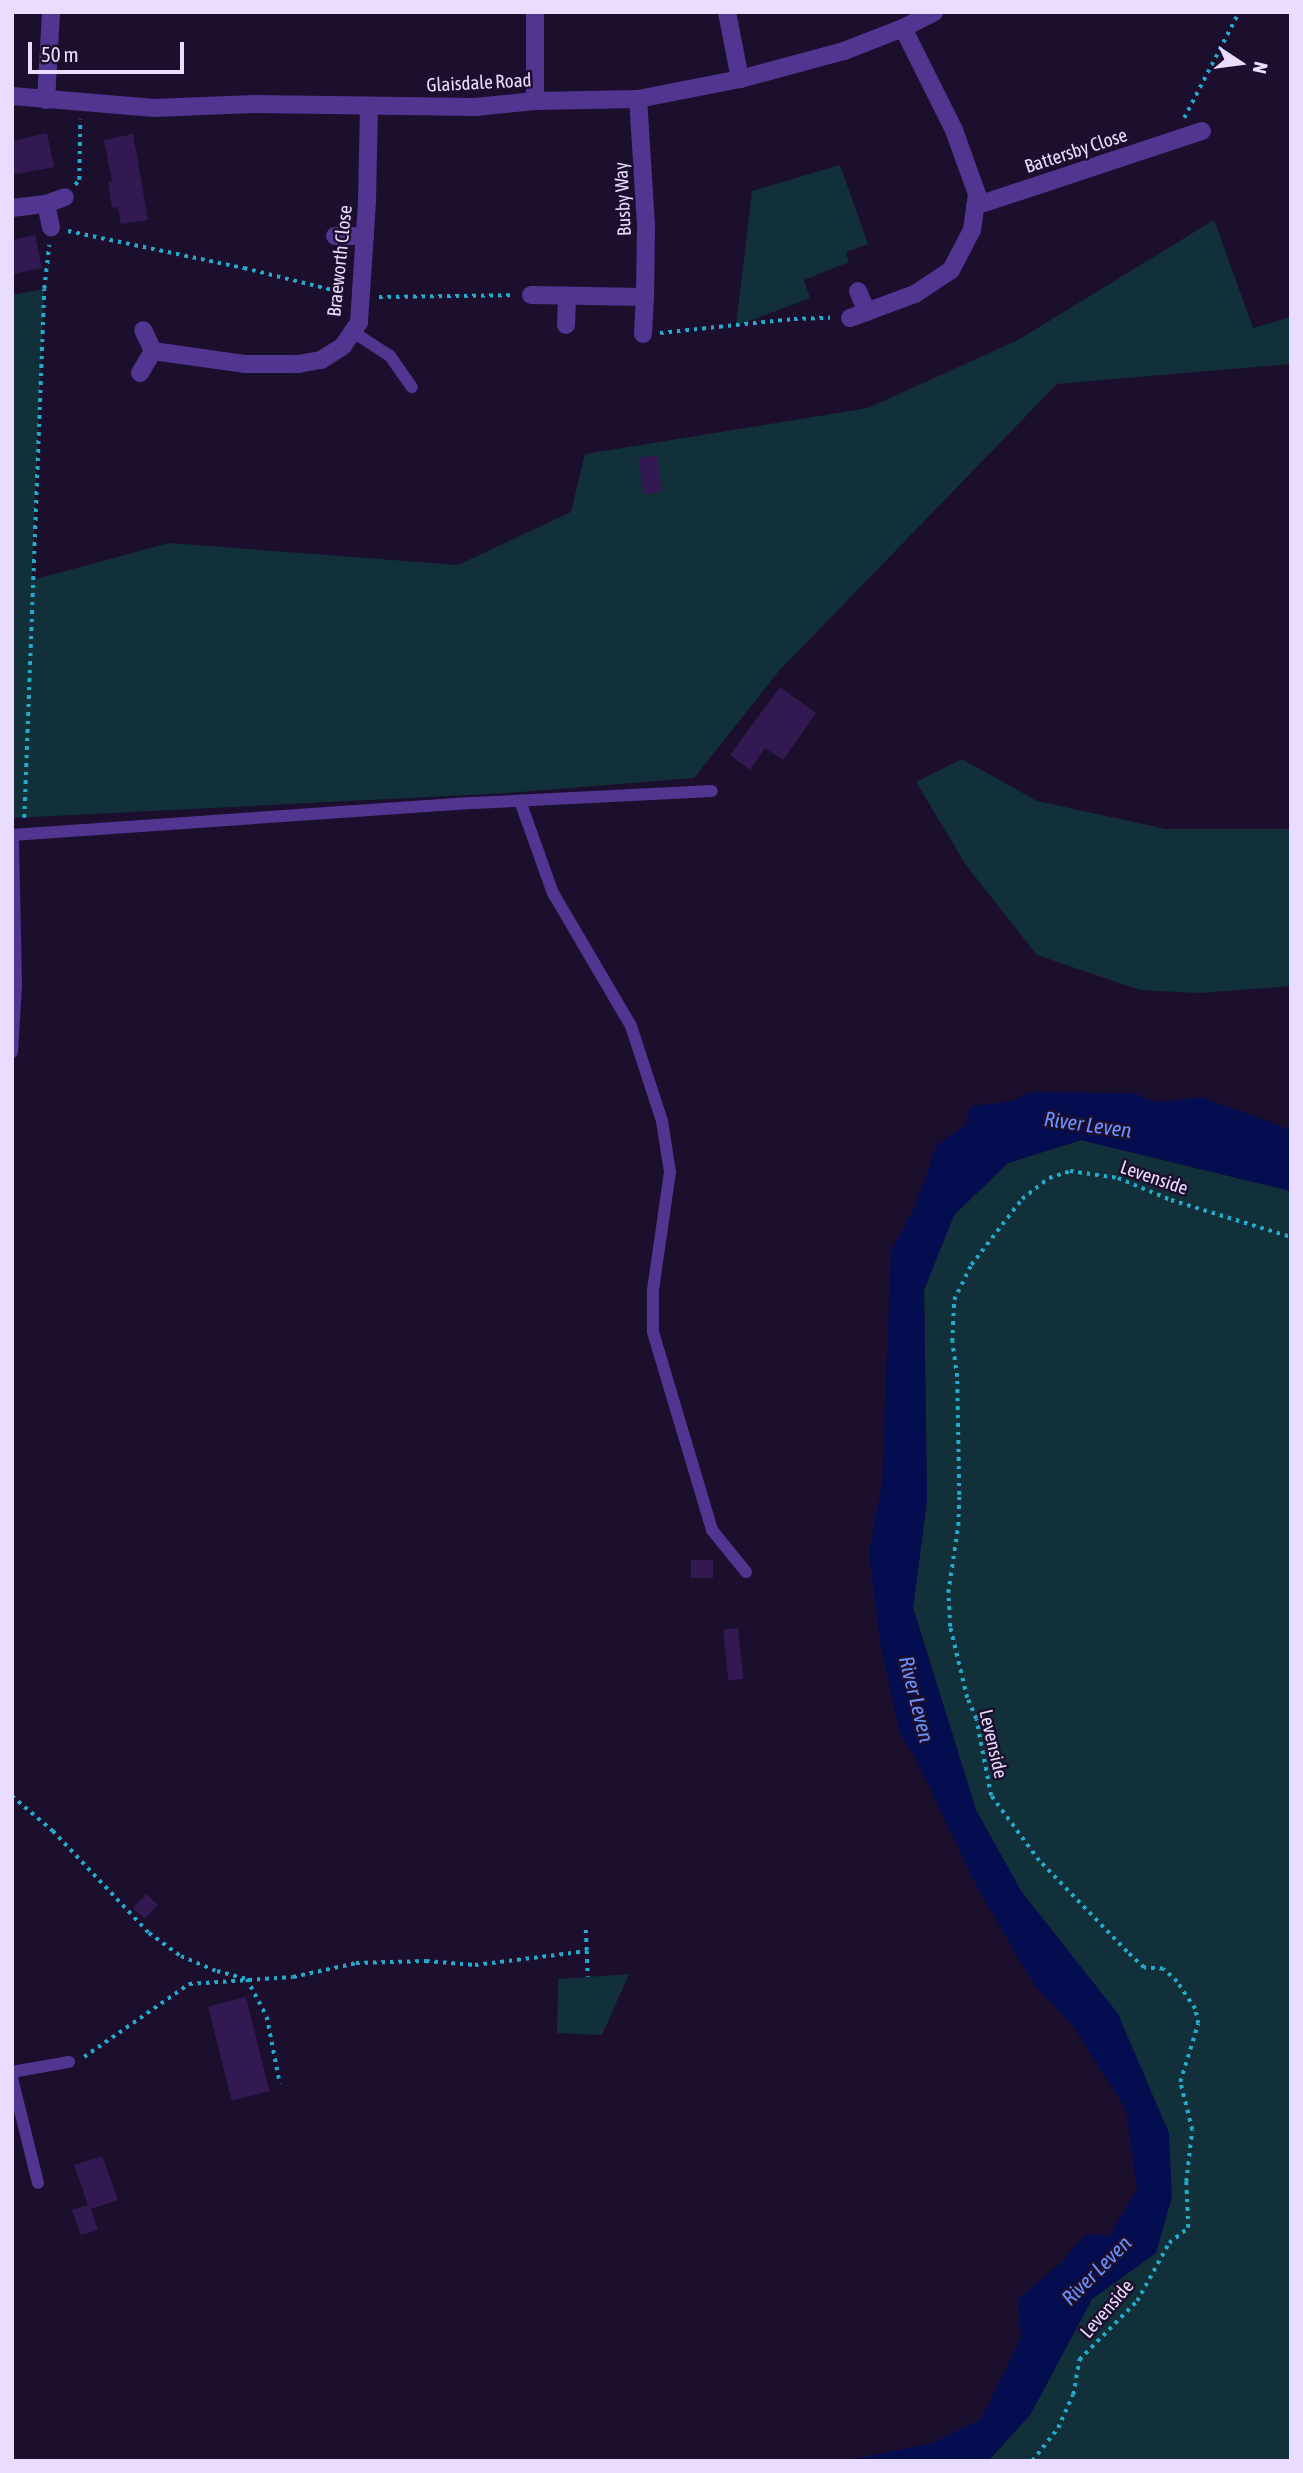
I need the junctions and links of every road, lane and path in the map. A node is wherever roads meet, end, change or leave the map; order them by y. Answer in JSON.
{"nodes":[{"id":1,"x":51,"y":12,"type":"edge"},
{"id":2,"x":535,"y":12,"type":"edge"},
{"id":3,"x":727,"y":12,"type":"edge"},
{"id":4,"x":934,"y":12,"type":"edge"},
{"id":5,"x":1239,"y":12,"type":"edge"},
{"id":6,"x":903,"y":28,"type":"junction"},
{"id":7,"x":740,"y":79,"type":"junction"},
{"id":8,"x":12,"y":96,"type":"edge"},
{"id":9,"x":638,"y":99,"type":"junction"},
{"id":10,"x":46,"y":100,"type":"junction"},
{"id":11,"x":535,"y":101,"type":"junction"},
{"id":12,"x":80,"y":103,"type":"junction"},
{"id":13,"x":369,"y":108,"type":"junction"},
{"id":14,"x":1192,"y":129,"type":"joint"},
{"id":15,"x":65,"y":197,"type":"joint"},
{"id":16,"x":46,"y":204,"type":"junction"},
{"id":17,"x":975,"y":206,"type":"junction"},
{"id":18,"x":12,"y":208,"type":"edge"},
{"id":19,"x":51,"y":227,"type":"junction"},
{"id":20,"x":335,"y":236,"type":"dead end"},
{"id":21,"x":365,"y":236,"type":"junction"},
{"id":22,"x":858,"y":291,"type":"dead end"},
{"id":23,"x":531,"y":295,"type":"joint"},
{"id":24,"x":361,"y":297,"type":"junction"},
{"id":25,"x":645,"y":297,"type":"junction"},
{"id":26,"x":567,"y":298,"type":"junction"},
{"id":27,"x":859,"y":315,"type":"junction"},
{"id":28,"x":566,"y":325,"type":"dead end"},
{"id":29,"x":143,"y":330,"type":"dead end"},
{"id":30,"x":353,"y":331,"type":"junction"},
{"id":31,"x":643,"y":334,"type":"joint"},
{"id":32,"x":153,"y":351,"type":"junction"},
{"id":33,"x":140,"y":373,"type":"dead end"},
{"id":34,"x":412,"y":387,"type":"dead end"},
{"id":35,"x":712,"y":791,"type":"dead end"},
{"id":36,"x":520,"y":801,"type":"junction"},
{"id":37,"x":16,"y":835,"type":"edge"},
{"id":38,"x":12,"y":1052,"type":"edge"},
{"id":39,"x":1291,"y":1237,"type":"edge"},
{"id":40,"x":746,"y":1572,"type":"dead end"},
{"id":41,"x":12,"y":1796,"type":"edge"},
{"id":42,"x":586,"y":1930,"type":"dead end"},
{"id":43,"x":587,"y":1951,"type":"junction"},
{"id":44,"x":588,"y":1977,"type":"dead end"},
{"id":45,"x":247,"y":1979,"type":"junction"},
{"id":46,"x":69,"y":2062,"type":"joint"},
{"id":47,"x":12,"y":2072,"type":"edge"},
{"id":48,"x":12,"y":2078,"type":"edge"},
{"id":49,"x":280,"y":2084,"type":"dead end"},
{"id":50,"x":38,"y":2183,"type":"dead end"},
{"id":51,"x":1032,"y":2461,"type":"edge"}],
"edges":[{"from":1,"to":10,"type":"street"},
{"from":2,"to":11,"type":"street"},
{"from":3,"to":7,"type":"street"},
{"from":4,"to":6,"type":"street","name":"Glaisdale Road"},
{"from":5,"to":14,"type":"path"},
{"from":6,"to":7,"type":"street","name":"Glaisdale Road"},
{"from":6,"to":17,"type":"street"},
{"from":7,"to":9,"type":"street","name":"Glaisdale Road"},
{"from":8,"to":10,"type":"street","name":"Glaisdale Road"},
{"from":9,"to":11,"type":"street","name":"Glaisdale Road"},
{"from":9,"to":25,"type":"street","name":"Busby Way"},
{"from":10,"to":12,"type":"street","name":"Glaisdale Road"},
{"from":11,"to":13,"type":"street","name":"Glaisdale Road"},
{"from":12,"to":13,"type":"street","name":"Glaisdale Road"},
{"from":12,"to":15,"type":"path"},
{"from":13,"to":21,"type":"street","name":"Braeworth Close"},
{"from":14,"to":17,"type":"street","name":"Battersby Close"},
{"from":15,"to":16,"type":"street"},
{"from":16,"to":18,"type":"street"},
{"from":16,"to":19,"type":"street"},
{"from":17,"to":27,"type":"street"},
{"from":19,"to":24,"type":"path"},
{"from":19,"to":37,"type":"path"},
{"from":20,"to":21,"type":"street"},
{"from":21,"to":24,"type":"street","name":"Braeworth Close"},
{"from":22,"to":27,"type":"street"},
{"from":23,"to":24,"type":"path"},
{"from":23,"to":26,"type":"street"},
{"from":24,"to":30,"type":"street","name":"Braeworth Close"},
{"from":25,"to":26,"type":"street"},
{"from":25,"to":31,"type":"street","name":"Busby Way"},
{"from":26,"to":28,"type":"street"},
{"from":27,"to":31,"type":"path"},
{"from":29,"to":32,"type":"street"},
{"from":30,"to":32,"type":"street","name":"Braeworth Close"},
{"from":30,"to":34,"type":"lane"},
{"from":32,"to":33,"type":"street"},
{"from":35,"to":36,"type":"lane"},
{"from":36,"to":37,"type":"lane"},
{"from":36,"to":40,"type":"lane"},
{"from":37,"to":38,"type":"lane"},
{"from":39,"to":51,"type":"path","name":"Levenside"},
{"from":41,"to":45,"type":"path"},
{"from":42,"to":43,"type":"path"},
{"from":43,"to":44,"type":"path"},
{"from":43,"to":45,"type":"path"},
{"from":45,"to":46,"type":"path"},
{"from":45,"to":49,"type":"path"},
{"from":46,"to":47,"type":"lane"},
{"from":48,"to":50,"type":"lane"}]}
